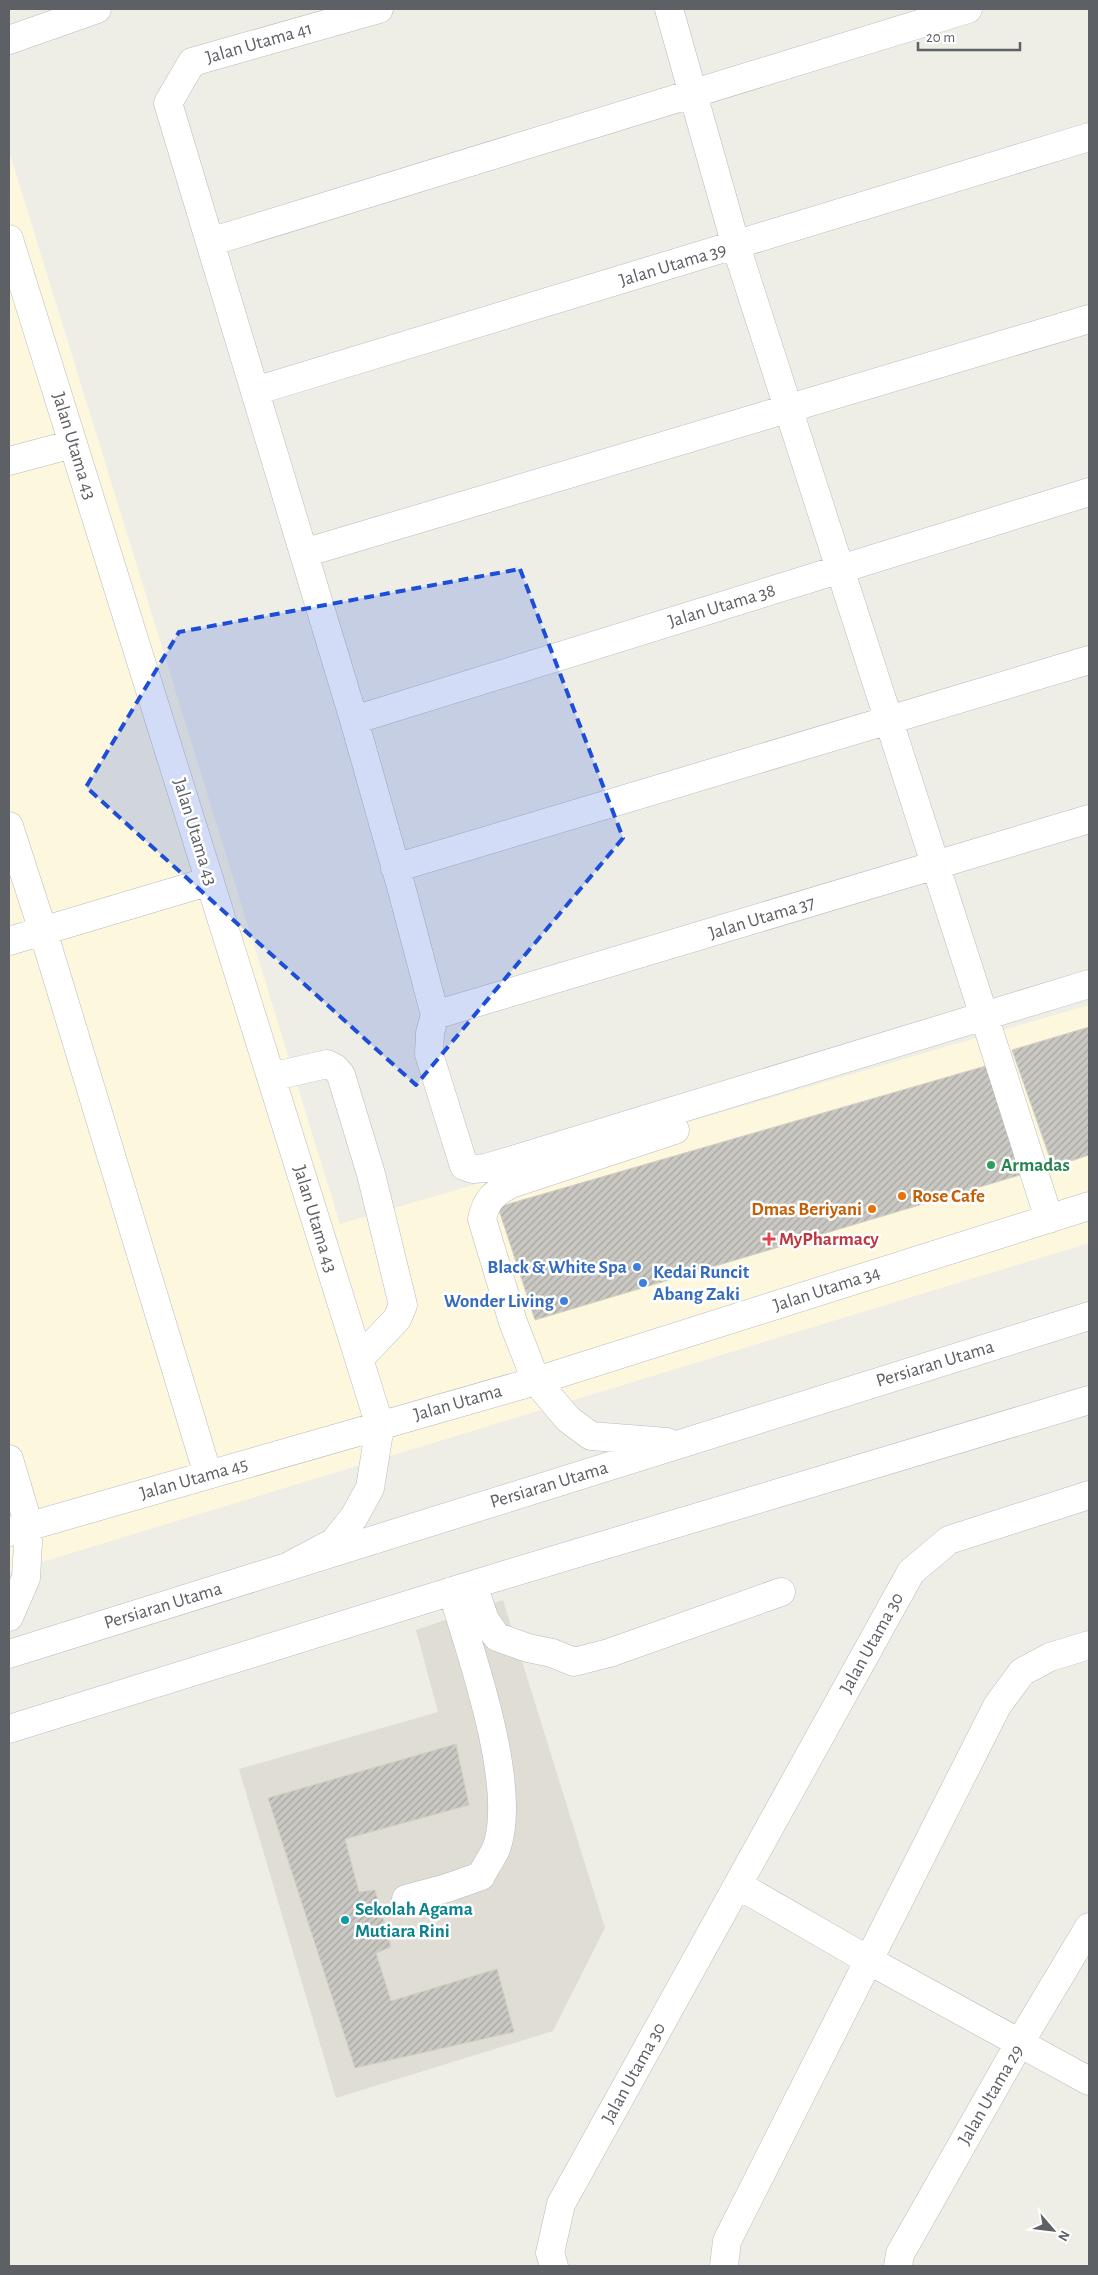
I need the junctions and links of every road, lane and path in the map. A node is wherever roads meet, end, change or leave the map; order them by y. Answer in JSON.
{"nodes":[{"id":1,"x":97,"y":9,"type":"edge"},
{"id":2,"x":379,"y":9,"type":"edge"},
{"id":3,"x":669,"y":9,"type":"edge"},
{"id":4,"x":968,"y":9,"type":"edge"},
{"id":5,"x":9,"y":40,"type":"edge"},
{"id":6,"x":694,"y":94,"type":"junction"},
{"id":7,"x":1089,"y":137,"type":"edge"},
{"id":8,"x":9,"y":239,"type":"edge"},
{"id":9,"x":210,"y":242,"type":"junction"},
{"id":10,"x":736,"y":246,"type":"junction"},
{"id":11,"x":1089,"y":319,"type":"edge"},
{"id":12,"x":255,"y":391,"type":"junction"},
{"id":13,"x":789,"y":408,"type":"junction"},
{"id":14,"x":73,"y":444,"type":"junction"},
{"id":15,"x":9,"y":461,"type":"edge"},
{"id":16,"x":1089,"y":492,"type":"edge"},
{"id":17,"x":304,"y":553,"type":"junction"},
{"id":18,"x":841,"y":569,"type":"junction"},
{"id":19,"x":1089,"y":660,"type":"edge"},
{"id":20,"x":889,"y":719,"type":"junction"},
{"id":21,"x":354,"y":720,"type":"junction"},
{"id":22,"x":1089,"y":819,"type":"edge"},
{"id":23,"x":9,"y":826,"type":"edge"},
{"id":24,"x":936,"y":866,"type":"junction"},
{"id":25,"x":395,"y":868,"type":"junction"},
{"id":26,"x":210,"y":881,"type":"junction"},
{"id":27,"x":43,"y":931,"type":"junction"},
{"id":28,"x":9,"y":941,"type":"edge"},
{"id":29,"x":1089,"y":984,"type":"edge"},
{"id":30,"x":1089,"y":1000,"type":"edge"},
{"id":31,"x":435,"y":1015,"type":"junction"},
{"id":32,"x":986,"y":1024,"type":"junction"},
{"id":33,"x":271,"y":1076,"type":"junction"},
{"id":34,"x":1089,"y":1206,"type":"edge"},
{"id":35,"x":1049,"y":1219,"type":"junction"},
{"id":36,"x":1089,"y":1316,"type":"edge"},
{"id":37,"x":359,"y":1359,"type":"junction"},
{"id":38,"x":536,"y":1381,"type":"junction"},
{"id":39,"x":1089,"y":1400,"type":"edge"},
{"id":40,"x":380,"y":1426,"type":"junction"},
{"id":41,"x":684,"y":1443,"type":"junction"},
{"id":42,"x":9,"y":1459,"type":"edge"},
{"id":43,"x":208,"y":1475,"type":"junction"},
{"id":44,"x":1089,"y":1495,"type":"edge"},
{"id":45,"x":19,"y":1529,"type":"edge"},
{"id":46,"x":290,"y":1566,"type":"junction"},
{"id":47,"x":462,"y":1588,"type":"junction"},
{"id":48,"x":781,"y":1592,"type":"dead end"},
{"id":49,"x":9,"y":1617,"type":"edge"},
{"id":50,"x":1089,"y":1645,"type":"edge"},
{"id":51,"x":9,"y":1654,"type":"edge"},
{"id":52,"x":9,"y":1730,"type":"edge"},
{"id":53,"x":738,"y":1885,"type":"junction"},
{"id":54,"x":406,"y":1899,"type":"dead end"},
{"id":55,"x":1089,"y":1927,"type":"edge"},
{"id":56,"x":868,"y":1960,"type":"junction"},
{"id":57,"x":1019,"y":2044,"type":"junction"},
{"id":58,"x":1089,"y":2081,"type":"edge"},
{"id":59,"x":554,"y":2266,"type":"edge"},
{"id":60,"x":724,"y":2266,"type":"edge"},
{"id":61,"x":898,"y":2266,"type":"edge"}],
"edges":[{"from":1,"to":5,"type":"street"},
{"from":2,"to":9,"type":"street","name":"Jalan Utama 41"},
{"from":3,"to":6,"type":"street"},
{"from":4,"to":6,"type":"street"},
{"from":6,"to":9,"type":"street"},
{"from":6,"to":10,"type":"street"},
{"from":7,"to":10,"type":"street","name":"Jalan Utama 39"},
{"from":8,"to":14,"type":"street","name":"Jalan Utama 43"},
{"from":9,"to":12,"type":"street","name":"Jalan Utama 41"},
{"from":10,"to":12,"type":"street","name":"Jalan Utama 39"},
{"from":10,"to":13,"type":"street"},
{"from":11,"to":13,"type":"street"},
{"from":12,"to":17,"type":"street","name":"Jalan Utama 41"},
{"from":13,"to":17,"type":"street"},
{"from":13,"to":18,"type":"street"},
{"from":14,"to":15,"type":"street"},
{"from":14,"to":26,"type":"street","name":"Jalan Utama 43"},
{"from":16,"to":18,"type":"street","name":"Jalan Utama 38"},
{"from":17,"to":21,"type":"street","name":"Jalan Utama 41"},
{"from":18,"to":20,"type":"street"},
{"from":18,"to":21,"type":"street","name":"Jalan Utama 38"},
{"from":19,"to":20,"type":"street"},
{"from":20,"to":24,"type":"street"},
{"from":20,"to":25,"type":"street"},
{"from":21,"to":25,"type":"street","name":"Jalan Utama 41"},
{"from":22,"to":24,"type":"street","name":"Jalan Utama 37"},
{"from":23,"to":27,"type":"street"},
{"from":24,"to":31,"type":"street","name":"Jalan Utama 37"},
{"from":24,"to":32,"type":"street"},
{"from":25,"to":31,"type":"street","name":"Jalan Utama 41"},
{"from":26,"to":27,"type":"street"},
{"from":26,"to":33,"type":"street","name":"Jalan Utama 43"},
{"from":27,"to":28,"type":"street"},
{"from":27,"to":43,"type":"street"},
{"from":29,"to":32,"type":"street"},
{"from":30,"to":32,"type":"street"},
{"from":31,"to":32,"type":"street"},
{"from":32,"to":35,"type":"street"},
{"from":32,"to":38,"type":"street"},
{"from":33,"to":37,"type":"street","name":"Jalan Utama 43"},
{"from":33,"to":37,"type":"street"},
{"from":34,"to":35,"type":"street","name":"Jalan Utama 34"},
{"from":35,"to":38,"type":"street","name":"Jalan Utama 34"},
{"from":36,"to":41,"type":"street","name":"Persiaran Utama"},
{"from":37,"to":40,"type":"street","name":"Jalan Utama 43"},
{"from":38,"to":40,"type":"street","name":"Jalan Utama"},
{"from":38,"to":41,"type":"street"},
{"from":39,"to":47,"type":"street"},
{"from":40,"to":43,"type":"street","name":"Jalan Utama 45"},
{"from":40,"to":46,"type":"street"},
{"from":41,"to":46,"type":"street","name":"Persiaran Utama"},
{"from":42,"to":45,"type":"street"},
{"from":43,"to":45,"type":"street","name":"Jalan Utama 45"},
{"from":44,"to":53,"type":"street","name":"Jalan Utama 30"},
{"from":45,"to":49,"type":"street"},
{"from":46,"to":51,"type":"street","name":"Persiaran Utama"},
{"from":47,"to":48,"type":"street"},
{"from":47,"to":52,"type":"street"},
{"from":47,"to":54,"type":"street"},
{"from":50,"to":56,"type":"street"},
{"from":53,"to":56,"type":"street"},
{"from":53,"to":59,"type":"street","name":"Jalan Utama 30"},
{"from":55,"to":57,"type":"street","name":"Jalan Utama 29"},
{"from":56,"to":57,"type":"street"},
{"from":56,"to":60,"type":"street"},
{"from":57,"to":58,"type":"street"},
{"from":57,"to":61,"type":"street","name":"Jalan Utama 29"}]}
